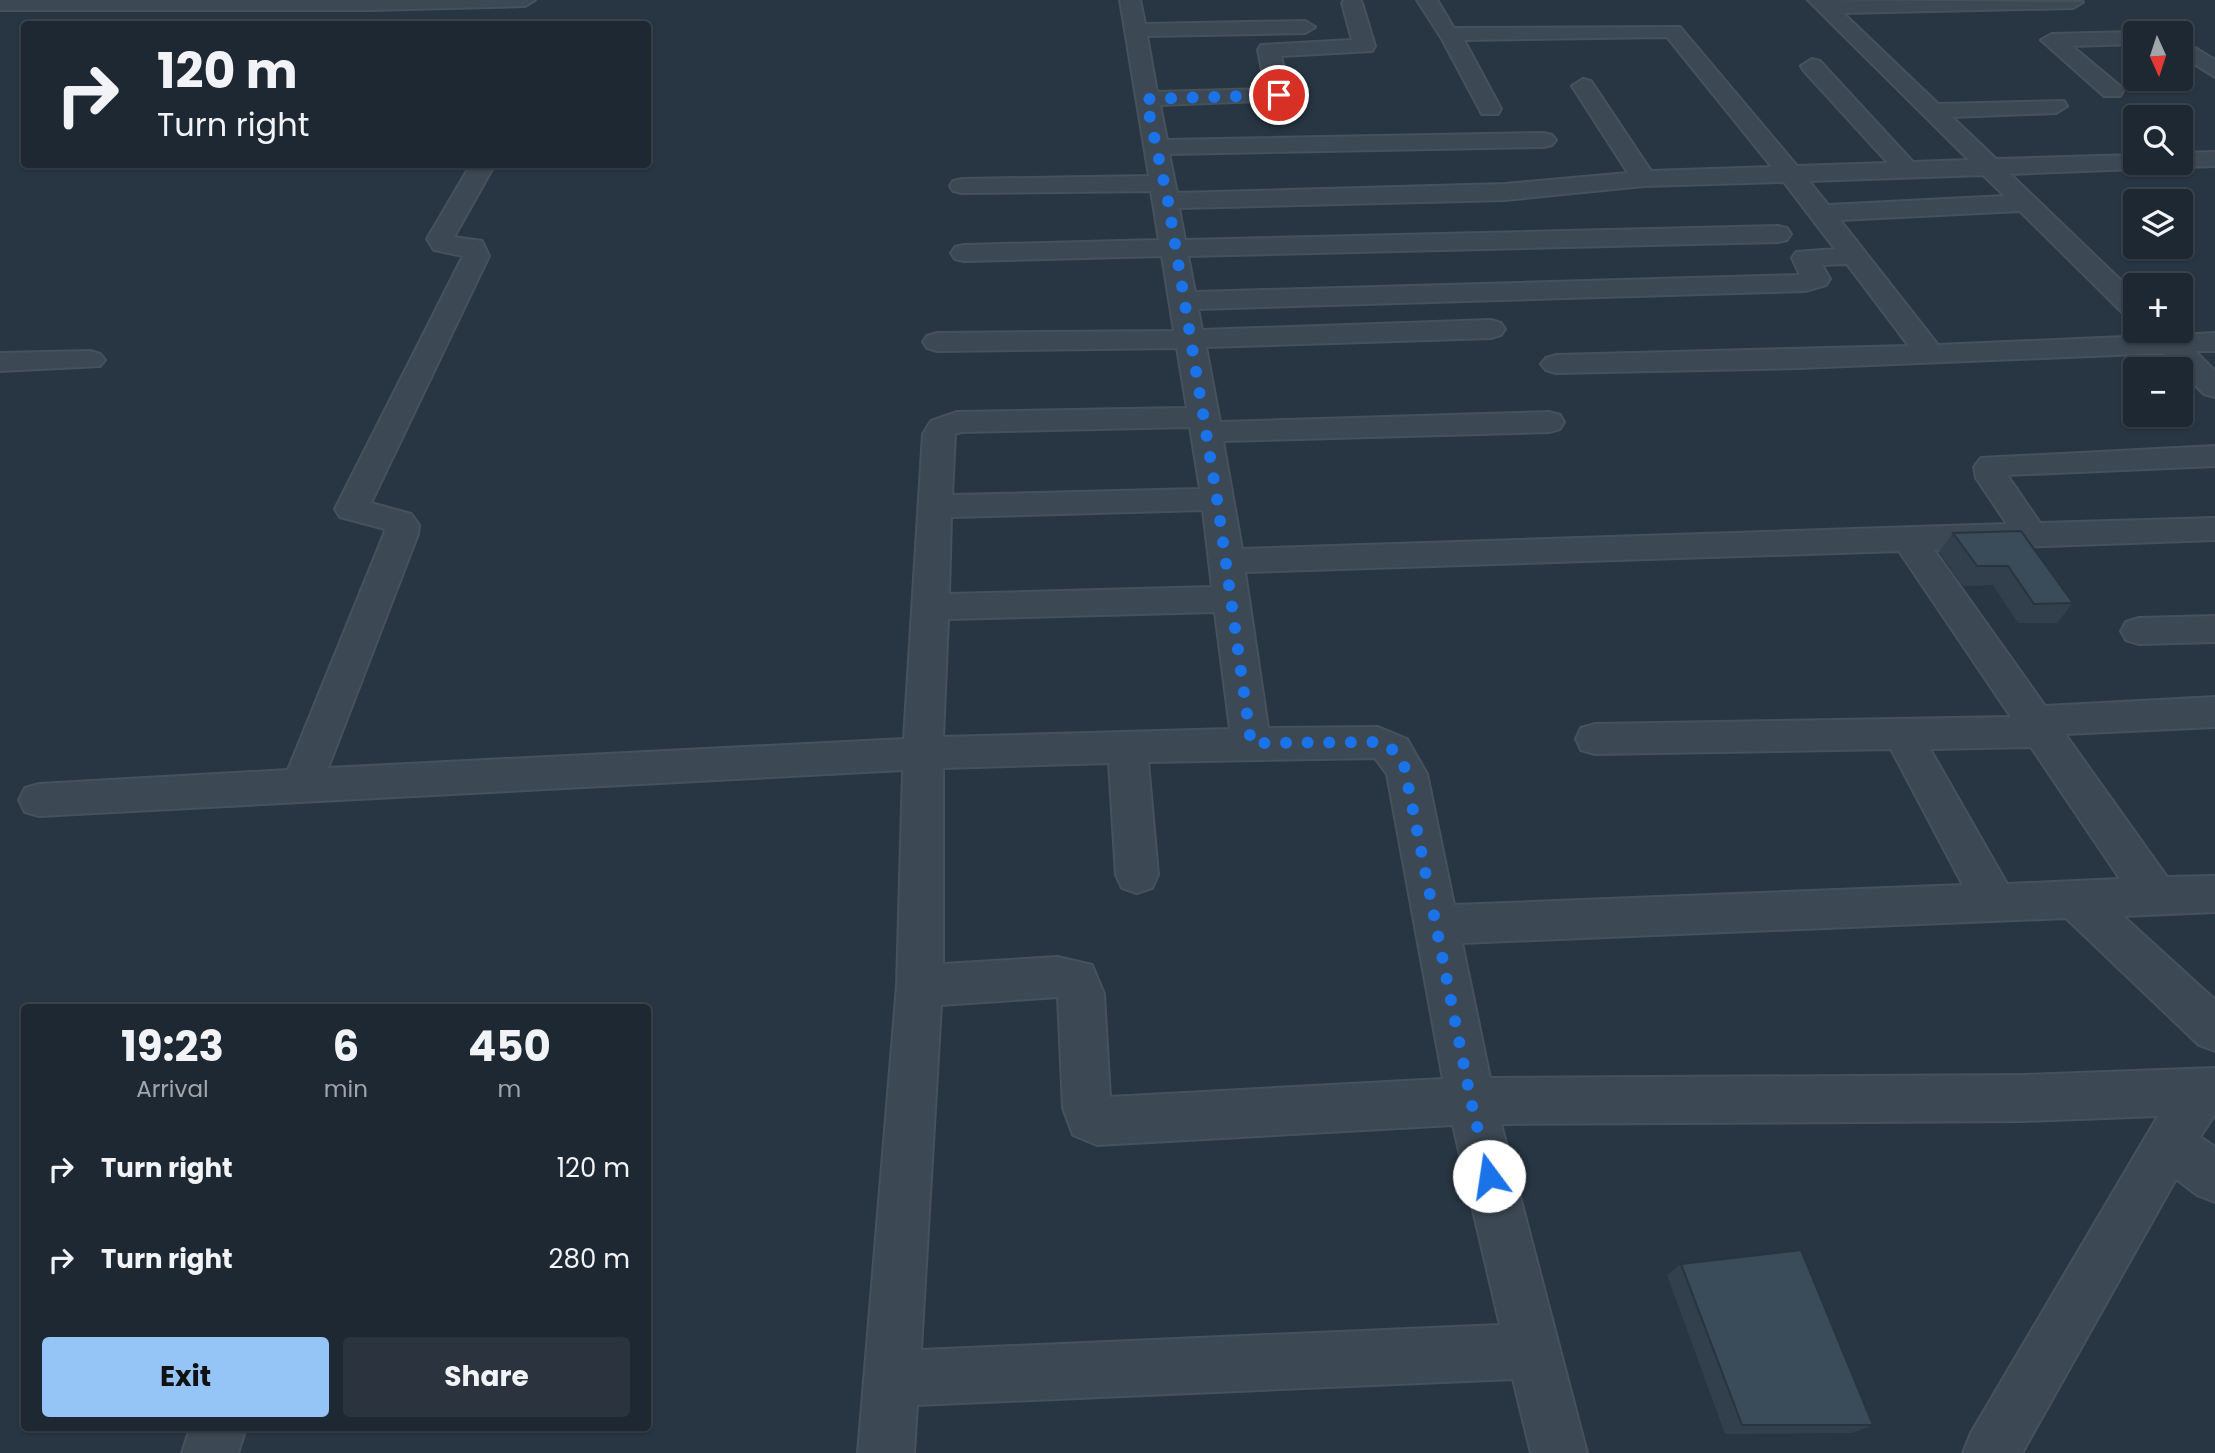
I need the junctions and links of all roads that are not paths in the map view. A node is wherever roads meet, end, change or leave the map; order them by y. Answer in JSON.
{"nodes":[{"id":1,"x":525,"y":0,"type":"edge"},
{"id":2,"x":1130,"y":0,"type":"edge"},
{"id":3,"x":1427,"y":0,"type":"edge"},
{"id":4,"x":143,"y":1,"type":"edge"},
{"id":5,"x":2073,"y":2,"type":"dead end"},
{"id":6,"x":1352,"y":3,"type":"dead end"},
{"id":7,"x":1822,"y":3,"type":"edge"},
{"id":8,"x":2,"y":5,"type":"edge"},
{"id":9,"x":1310,"y":27,"type":"dead end"},
{"id":10,"x":1135,"y":30,"type":"junction"},
{"id":11,"x":1450,"y":34,"type":"junction"},
{"id":12,"x":2193,"y":37,"type":"edge"},
{"id":13,"x":2203,"y":37,"type":"dead end"},
{"id":14,"x":2123,"y":38,"type":"edge"},
{"id":15,"x":2193,"y":55,"type":"edge"},
{"id":16,"x":1812,"y":66,"type":"dead end"},
{"id":17,"x":2215,"y":71,"type":"edge"},
{"id":18,"x":1583,"y":86,"type":"dead end"},
{"id":19,"x":2112,"y":91,"type":"dead end"},
{"id":20,"x":1146,"y":99,"type":"junction"},
{"id":21,"x":2056,"y":106,"type":"dead end"},
{"id":22,"x":1490,"y":109,"type":"dead end"},
{"id":23,"x":1935,"y":111,"type":"junction"},
{"id":24,"x":1544,"y":140,"type":"dead end"},
{"id":25,"x":1158,"y":148,"type":"junction"},
{"id":26,"x":2215,"y":159,"type":"edge"},
{"id":27,"x":2193,"y":160,"type":"edge"},
{"id":28,"x":2123,"y":163,"type":"edge"},
{"id":29,"x":480,"y":168,"type":"edge"},
{"id":30,"x":1992,"y":168,"type":"junction"},
{"id":31,"x":1908,"y":171,"type":"junction"},
{"id":32,"x":1790,"y":174,"type":"junction"},
{"id":33,"x":1644,"y":179,"type":"junction"},
{"id":34,"x":962,"y":186,"type":"dead end"},
{"id":35,"x":1166,"y":192,"type":"junction"},
{"id":36,"x":2028,"y":203,"type":"junction"},
{"id":37,"x":1820,"y":213,"type":"junction"},
{"id":38,"x":1778,"y":234,"type":"dead end"},
{"id":39,"x":1175,"y":250,"type":"junction"},
{"id":40,"x":964,"y":253,"type":"dead end"},
{"id":41,"x":1853,"y":256,"type":"junction"},
{"id":42,"x":2123,"y":297,"type":"edge"},
{"id":43,"x":1184,"y":301,"type":"junction"},
{"id":44,"x":1491,"y":329,"type":"dead end"},
{"id":45,"x":1191,"y":339,"type":"junction"},
{"id":46,"x":2123,"y":340,"type":"edge"},
{"id":47,"x":2193,"y":340,"type":"edge"},
{"id":48,"x":937,"y":342,"type":"dead end"},
{"id":49,"x":2215,"y":342,"type":"edge"},
{"id":50,"x":2169,"y":343,"type":"edge"},
{"id":51,"x":1929,"y":352,"type":"junction"},
{"id":52,"x":90,"y":360,"type":"dead end"},
{"id":53,"x":0,"y":362,"type":"edge"},
{"id":54,"x":1556,"y":364,"type":"dead end"},
{"id":55,"x":2215,"y":388,"type":"edge"},
{"id":56,"x":1549,"y":422,"type":"dead end"},
{"id":57,"x":1203,"y":424,"type":"junction"},
{"id":58,"x":2215,"y":456,"type":"edge"},
{"id":59,"x":1217,"y":499,"type":"junction"},
{"id":60,"x":936,"y":506,"type":"junction"},
{"id":61,"x":2215,"y":528,"type":"edge"},
{"id":62,"x":2031,"y":535,"type":"junction"},
{"id":63,"x":1909,"y":539,"type":"junction"},
{"id":64,"x":1226,"y":561,"type":"junction"},
{"id":65,"x":1230,"y":599,"type":"junction"},
{"id":66,"x":930,"y":607,"type":"junction"},
{"id":67,"x":2215,"y":629,"type":"edge"},
{"id":68,"x":2139,"y":631,"type":"dead end"},
{"id":69,"x":2215,"y":712,"type":"edge"},
{"id":70,"x":2036,"y":727,"type":"junction"},
{"id":71,"x":1902,"y":734,"type":"junction"},
{"id":72,"x":1595,"y":739,"type":"dead end"},
{"id":73,"x":1251,"y":743,"type":"junction"},
{"id":74,"x":1127,"y":747,"type":"junction"},
{"id":75,"x":923,"y":753,"type":"junction"},
{"id":76,"x":302,"y":785,"type":"junction"},
{"id":77,"x":39,"y":800,"type":"dead end"},
{"id":78,"x":1137,"y":875,"type":"dead end"},
{"id":79,"x":2215,"y":894,"type":"edge"},
{"id":80,"x":2156,"y":897,"type":"junction"},
{"id":81,"x":2076,"y":900,"type":"junction"},
{"id":82,"x":1995,"y":903,"type":"junction"},
{"id":83,"x":1437,"y":925,"type":"junction"},
{"id":84,"x":920,"y":986,"type":"junction"},
{"id":85,"x":2215,"y":1030,"type":"edge"},
{"id":86,"x":2207,"y":1091,"type":"edge"},
{"id":87,"x":1471,"y":1101,"type":"junction"},
{"id":88,"x":2169,"y":1145,"type":"junction"},
{"id":89,"x":2215,"y":1177,"type":"edge"},
{"id":90,"x":1533,"y":1351,"type":"junction"},
{"id":91,"x":891,"y":1378,"type":"junction"},
{"id":92,"x":217,"y":1431,"type":"edge"},
{"id":93,"x":209,"y":1453,"type":"edge"},
{"id":94,"x":886,"y":1453,"type":"edge"},
{"id":95,"x":1559,"y":1453,"type":"edge"},
{"id":96,"x":1991,"y":1453,"type":"edge"}],
"edges":[{"from":1,"to":4,"type":"street"},
{"from":2,"to":10,"type":"street"},
{"from":3,"to":11,"type":"street"},
{"from":4,"to":8,"type":"street"},
{"from":5,"to":7,"type":"street"},
{"from":6,"to":20,"type":"street"},
{"from":7,"to":23,"type":"street"},
{"from":9,"to":10,"type":"street"},
{"from":10,"to":20,"type":"street"},
{"from":11,"to":22,"type":"street"},
{"from":11,"to":32,"type":"street"},
{"from":12,"to":13,"type":"street"},
{"from":14,"to":19,"type":"street"},
{"from":15,"to":17,"type":"street"},
{"from":16,"to":31,"type":"street"},
{"from":18,"to":33,"type":"street"},
{"from":20,"to":25,"type":"street"},
{"from":21,"to":23,"type":"street"},
{"from":23,"to":30,"type":"street"},
{"from":24,"to":25,"type":"street"},
{"from":25,"to":35,"type":"street"},
{"from":26,"to":27,"type":"street"},
{"from":28,"to":30,"type":"street"},
{"from":29,"to":76,"type":"street"},
{"from":30,"to":31,"type":"street"},
{"from":30,"to":36,"type":"street"},
{"from":31,"to":32,"type":"street"},
{"from":32,"to":33,"type":"street"},
{"from":32,"to":37,"type":"street"},
{"from":33,"to":35,"type":"street"},
{"from":34,"to":35,"type":"street"},
{"from":35,"to":39,"type":"street"},
{"from":36,"to":37,"type":"street"},
{"from":36,"to":42,"type":"street"},
{"from":37,"to":41,"type":"street"},
{"from":38,"to":39,"type":"street"},
{"from":39,"to":40,"type":"street"},
{"from":39,"to":43,"type":"street"},
{"from":41,"to":43,"type":"street"},
{"from":41,"to":51,"type":"street"},
{"from":43,"to":45,"type":"street"},
{"from":44,"to":45,"type":"street"},
{"from":45,"to":48,"type":"street"},
{"from":45,"to":57,"type":"street"},
{"from":46,"to":51,"type":"street"},
{"from":47,"to":49,"type":"street"},
{"from":50,"to":55,"type":"street"},
{"from":51,"to":54,"type":"street"},
{"from":52,"to":53,"type":"street"},
{"from":56,"to":57,"type":"street"},
{"from":57,"to":59,"type":"street"},
{"from":57,"to":60,"type":"street"},
{"from":58,"to":62,"type":"street"},
{"from":59,"to":60,"type":"street"},
{"from":59,"to":64,"type":"street"},
{"from":60,"to":66,"type":"street"},
{"from":61,"to":62,"type":"street"},
{"from":62,"to":63,"type":"street"},
{"from":63,"to":64,"type":"street"},
{"from":63,"to":70,"type":"street"},
{"from":64,"to":65,"type":"street"},
{"from":65,"to":66,"type":"street"},
{"from":65,"to":73,"type":"street"},
{"from":66,"to":75,"type":"street"},
{"from":67,"to":68,"type":"street"},
{"from":69,"to":70,"type":"street"},
{"from":70,"to":71,"type":"street"},
{"from":70,"to":80,"type":"street"},
{"from":71,"to":72,"type":"street"},
{"from":71,"to":82,"type":"street"},
{"from":73,"to":74,"type":"street"},
{"from":73,"to":83,"type":"street"},
{"from":74,"to":75,"type":"street"},
{"from":74,"to":78,"type":"street"},
{"from":75,"to":76,"type":"street"},
{"from":75,"to":84,"type":"street"},
{"from":76,"to":77,"type":"street"},
{"from":79,"to":80,"type":"street"},
{"from":80,"to":81,"type":"street"},
{"from":81,"to":82,"type":"street"},
{"from":81,"to":85,"type":"street"},
{"from":82,"to":83,"type":"street"},
{"from":83,"to":87,"type":"street"},
{"from":84,"to":87,"type":"street"},
{"from":84,"to":91,"type":"street"},
{"from":86,"to":87,"type":"street"},
{"from":86,"to":88,"type":"street"},
{"from":87,"to":90,"type":"street"},
{"from":88,"to":89,"type":"street"},
{"from":88,"to":96,"type":"street"},
{"from":90,"to":91,"type":"street"},
{"from":90,"to":95,"type":"street"},
{"from":91,"to":94,"type":"street"},
{"from":92,"to":93,"type":"street"}]}
